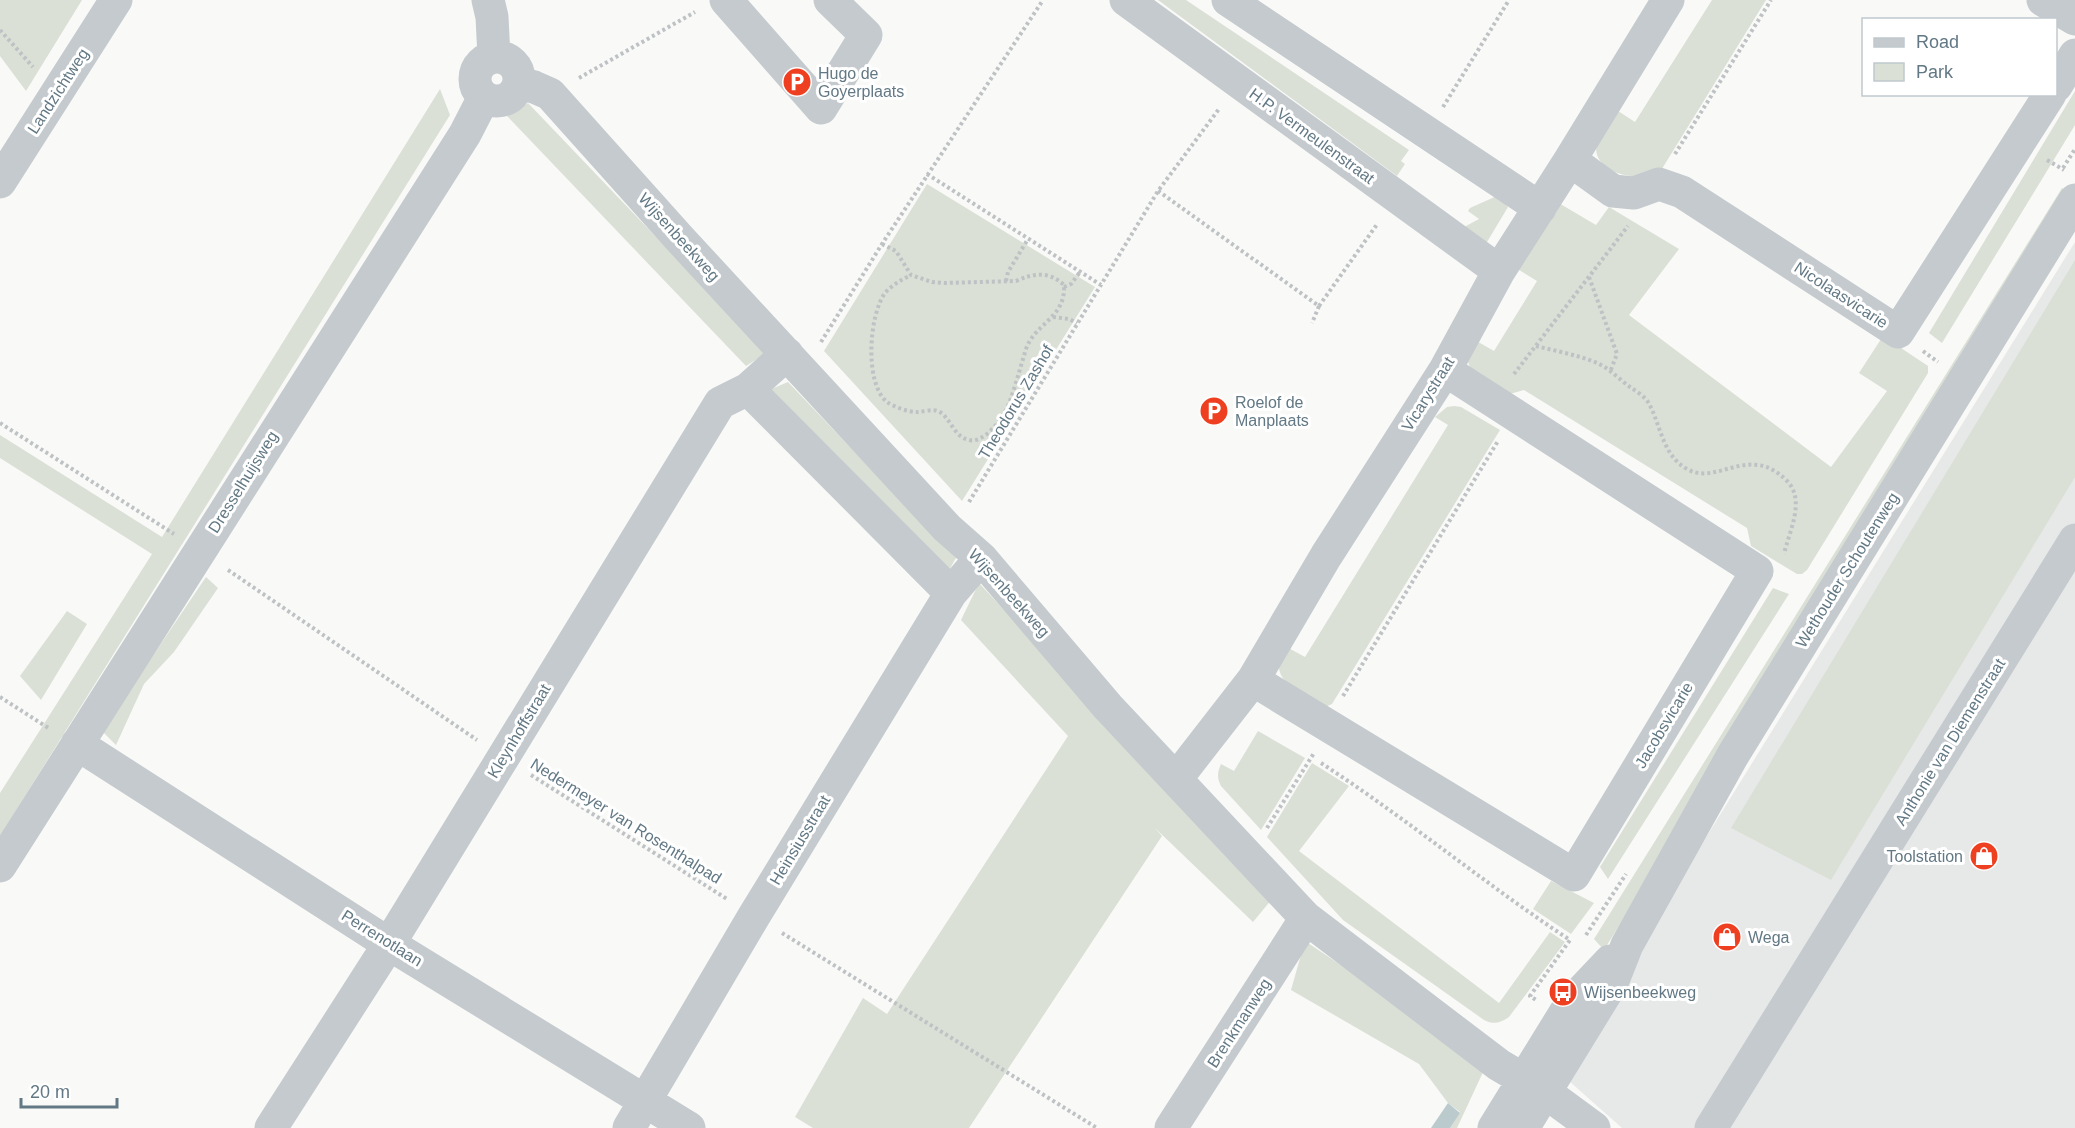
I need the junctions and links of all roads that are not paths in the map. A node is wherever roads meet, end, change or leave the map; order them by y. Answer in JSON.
{"nodes":[{"id":1,"x":116,"y":0,"type":"edge"},
{"id":2,"x":488,"y":0,"type":"edge"},
{"id":3,"x":830,"y":0,"type":"edge"},
{"id":4,"x":1126,"y":0,"type":"edge"},
{"id":5,"x":1228,"y":0,"type":"edge"},
{"id":6,"x":1668,"y":0,"type":"edge"},
{"id":7,"x":2043,"y":0,"type":"edge"},
{"id":8,"x":715,"y":2,"type":"edge"},
{"id":9,"x":2075,"y":19,"type":"edge"},
{"id":10,"x":2075,"y":55,"type":"edge"},
{"id":11,"x":494,"y":57,"type":"junction"},
{"id":12,"x":519,"y":83,"type":"junction"},
{"id":13,"x":2057,"y":83,"type":"edge"},
{"id":14,"x":2049,"y":96,"type":"edge"},
{"id":15,"x":484,"y":97,"type":"junction"},
{"id":16,"x":1570,"y":160,"type":"junction"},
{"id":17,"x":0,"y":182,"type":"edge"},
{"id":18,"x":2075,"y":200,"type":"edge"},
{"id":19,"x":1540,"y":207,"type":"junction"},
{"id":20,"x":1498,"y":271,"type":"junction"},
{"id":21,"x":793,"y":361,"type":"junction"},
{"id":22,"x":1444,"y":370,"type":"junction"},
{"id":23,"x":748,"y":389,"type":"junction"},
{"id":24,"x":2075,"y":540,"type":"edge"},
{"id":25,"x":981,"y":558,"type":"junction"},
{"id":26,"x":951,"y":593,"type":"junction"},
{"id":27,"x":1253,"y":680,"type":"junction"},
{"id":28,"x":78,"y":744,"type":"junction"},
{"id":29,"x":1176,"y":779,"type":"junction"},
{"id":30,"x":0,"y":866,"type":"edge"},
{"id":31,"x":1306,"y":918,"type":"junction"},
{"id":32,"x":389,"y":944,"type":"junction"},
{"id":33,"x":1534,"y":1086,"type":"junction"},
{"id":34,"x":645,"y":1100,"type":"junction"},
{"id":35,"x":271,"y":1128,"type":"edge"},
{"id":36,"x":629,"y":1128,"type":"edge"},
{"id":37,"x":689,"y":1128,"type":"edge"},
{"id":38,"x":1171,"y":1128,"type":"edge"},
{"id":39,"x":1494,"y":1128,"type":"edge"},
{"id":40,"x":1523,"y":1128,"type":"edge"},
{"id":41,"x":1594,"y":1128,"type":"edge"},
{"id":42,"x":1712,"y":1128,"type":"edge"}],
"edges":[{"from":1,"to":17,"type":"street","name":"Landzichtweg"},
{"from":2,"to":11,"type":"street"},
{"from":3,"to":8,"type":"street"},
{"from":4,"to":20,"type":"street","name":"H.P. Vermeulenstraat"},
{"from":5,"to":19,"type":"street"},
{"from":6,"to":16,"type":"street","name":"Vicarystraat"},
{"from":7,"to":9,"type":"street"},
{"from":10,"to":13,"type":"street"},
{"from":11,"to":12,"type":"street"},
{"from":11,"to":15,"type":"street"},
{"from":12,"to":15,"type":"street"},
{"from":12,"to":21,"type":"street","name":"Wijsenbeekweg"},
{"from":14,"to":16,"type":"street","name":"Nicolaasvicarie"},
{"from":15,"to":28,"type":"street","name":"Dresselhuijsweg"},
{"from":16,"to":19,"type":"street","name":"Vicarystraat"},
{"from":18,"to":33,"type":"street","name":"Wethouder Schoutenweg"},
{"from":19,"to":20,"type":"street","name":"Vicarystraat"},
{"from":20,"to":22,"type":"street","name":"Vicarystraat"},
{"from":21,"to":23,"type":"street","name":"Kleynhoffstraat"},
{"from":21,"to":25,"type":"street","name":"Wijsenbeekweg"},
{"from":22,"to":27,"type":"street","name":"Vicarystraat"},
{"from":22,"to":27,"type":"street","name":"Jacobsvicarie"},
{"from":23,"to":26,"type":"street"},
{"from":23,"to":32,"type":"street","name":"Kleynhoffstraat"},
{"from":24,"to":42,"type":"street","name":"Anthonie van Diemenstraat"},
{"from":25,"to":26,"type":"street","name":"Heinsiusstraat"},
{"from":25,"to":29,"type":"street","name":"Wijsenbeekweg"},
{"from":26,"to":34,"type":"street","name":"Heinsiusstraat"},
{"from":27,"to":29,"type":"street","name":"Vicarystraat"},
{"from":28,"to":30,"type":"street","name":"Dresselhuijsweg"},
{"from":28,"to":32,"type":"street","name":"Perrenotlaan"},
{"from":29,"to":31,"type":"street","name":"Wijsenbeekweg"},
{"from":31,"to":33,"type":"street","name":"Wijsenbeekweg"},
{"from":31,"to":38,"type":"street","name":"Brenkmanweg"},
{"from":32,"to":34,"type":"street","name":"Perrenotlaan"},
{"from":32,"to":35,"type":"street","name":"Kleynhoffstraat"},
{"from":33,"to":39,"type":"street","name":"Wethouder Schoutenweg"},
{"from":33,"to":40,"type":"street","name":"Wethouder Schoutenweg"},
{"from":33,"to":41,"type":"street","name":"Wijsenbeekweg"},
{"from":34,"to":36,"type":"street","name":"Heinsiusstraat"},
{"from":34,"to":37,"type":"street","name":"Perrenotlaan"}]}
